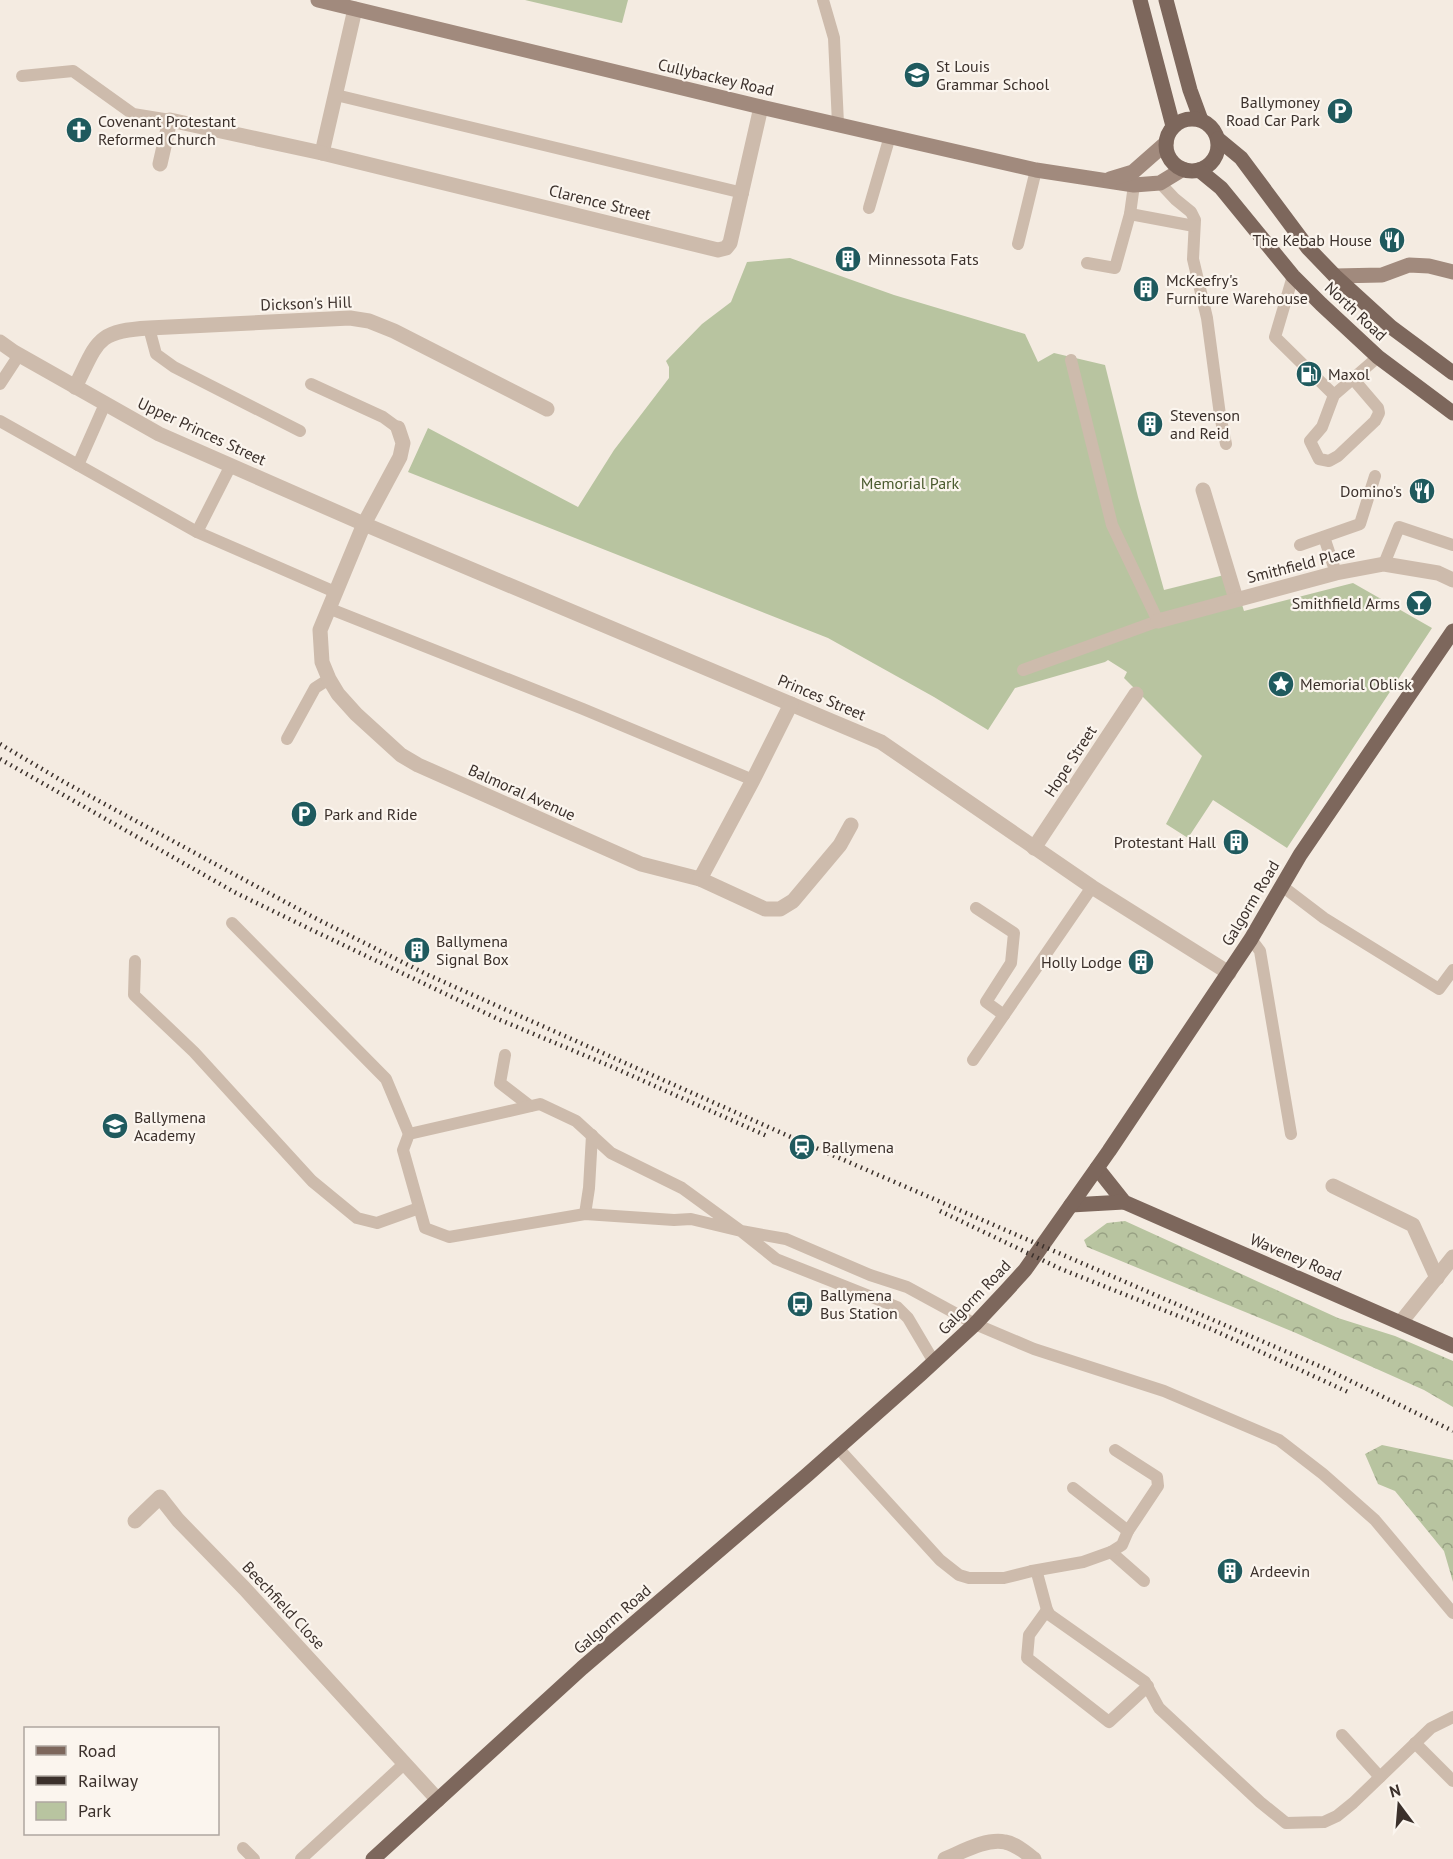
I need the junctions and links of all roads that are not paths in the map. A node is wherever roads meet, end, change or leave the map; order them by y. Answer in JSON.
{"nodes":[{"id":1,"x":318,"y":0,"type":"edge"},
{"id":2,"x":824,"y":0,"type":"edge"},
{"id":3,"x":1140,"y":0,"type":"edge"},
{"id":4,"x":1166,"y":0,"type":"edge"},
{"id":5,"x":355,"y":9,"type":"junction"},
{"id":6,"x":22,"y":76,"type":"dead end"},
{"id":7,"x":336,"y":96,"type":"junction"},
{"id":8,"x":761,"y":107,"type":"junction"},
{"id":9,"x":171,"y":120,"type":"junction"},
{"id":10,"x":1201,"y":120,"type":"junction"},
{"id":11,"x":838,"y":124,"type":"junction"},
{"id":12,"x":1173,"y":126,"type":"junction"},
{"id":13,"x":890,"y":136,"type":"junction"},
{"id":14,"x":1218,"y":139,"type":"junction"},
{"id":15,"x":1166,"y":143,"type":"junction"},
{"id":16,"x":322,"y":153,"type":"junction"},
{"id":17,"x":160,"y":164,"type":"dead end"},
{"id":18,"x":1191,"y":169,"type":"junction"},
{"id":19,"x":1036,"y":170,"type":"junction"},
{"id":20,"x":1107,"y":180,"type":"junction"},
{"id":21,"x":1160,"y":183,"type":"junction"},
{"id":22,"x":1134,"y":185,"type":"junction"},
{"id":23,"x":743,"y":193,"type":"junction"},
{"id":24,"x":869,"y":208,"type":"dead end"},
{"id":25,"x":1130,"y":214,"type":"junction"},
{"id":26,"x":1194,"y":226,"type":"junction"},
{"id":27,"x":1018,"y":244,"type":"dead end"},
{"id":28,"x":1087,"y":263,"type":"dead end"},
{"id":29,"x":1453,"y":272,"type":"edge"},
{"id":30,"x":1293,"y":276,"type":"junction"},
{"id":31,"x":1335,"y":276,"type":"junction"},
{"id":32,"x":149,"y":327,"type":"junction"},
{"id":33,"x":0,"y":342,"type":"edge"},
{"id":34,"x":19,"y":355,"type":"junction"},
{"id":35,"x":1378,"y":357,"type":"junction"},
{"id":36,"x":1071,"y":360,"type":"dead end"},
{"id":37,"x":1453,"y":373,"type":"edge"},
{"id":38,"x":1354,"y":380,"type":"junction"},
{"id":39,"x":0,"y":384,"type":"edge"},
{"id":40,"x":311,"y":384,"type":"dead end"},
{"id":41,"x":75,"y":387,"type":"junction"},
{"id":42,"x":1334,"y":395,"type":"junction"},
{"id":43,"x":105,"y":404,"type":"junction"},
{"id":44,"x":547,"y":409,"type":"dead end"},
{"id":45,"x":1453,"y":413,"type":"edge"},
{"id":46,"x":0,"y":421,"type":"edge"},
{"id":47,"x":398,"y":428,"type":"joint"},
{"id":48,"x":300,"y":431,"type":"dead end"},
{"id":49,"x":1226,"y":444,"type":"dead end"},
{"id":50,"x":78,"y":465,"type":"junction"},
{"id":51,"x":231,"y":465,"type":"junction"},
{"id":52,"x":1375,"y":476,"type":"dead end"},
{"id":53,"x":1203,"y":490,"type":"dead end"},
{"id":54,"x":364,"y":524,"type":"junction"},
{"id":55,"x":197,"y":532,"type":"junction"},
{"id":56,"x":1324,"y":537,"type":"junction"},
{"id":57,"x":1300,"y":545,"type":"dead end"},
{"id":58,"x":1453,"y":545,"type":"edge"},
{"id":59,"x":1384,"y":564,"type":"junction"},
{"id":60,"x":1336,"y":573,"type":"junction"},
{"id":61,"x":1453,"y":580,"type":"edge"},
{"id":62,"x":335,"y":592,"type":"junction"},
{"id":63,"x":1236,"y":599,"type":"junction"},
{"id":64,"x":328,"y":608,"type":"junction"},
{"id":65,"x":1158,"y":621,"type":"junction"},
{"id":66,"x":1453,"y":631,"type":"edge"},
{"id":67,"x":1023,"y":670,"type":"dead end"},
{"id":68,"x":329,"y":679,"type":"junction"},
{"id":69,"x":1136,"y":694,"type":"dead end"},
{"id":70,"x":791,"y":704,"type":"junction"},
{"id":71,"x":287,"y":739,"type":"dead end"},
{"id":72,"x":753,"y":780,"type":"junction"},
{"id":73,"x":851,"y":825,"type":"dead end"},
{"id":74,"x":1034,"y":848,"type":"junction"},
{"id":75,"x":700,"y":879,"type":"junction"},
{"id":76,"x":1282,"y":886,"type":"junction"},
{"id":77,"x":1092,"y":887,"type":"junction"},
{"id":78,"x":976,"y":908,"type":"dead end"},
{"id":79,"x":232,"y":923,"type":"dead end"},
{"id":80,"x":1251,"y":939,"type":"junction"},
{"id":81,"x":135,"y":961,"type":"dead end"},
{"id":82,"x":1453,"y":970,"type":"edge"},
{"id":83,"x":1228,"y":973,"type":"junction"},
{"id":84,"x":1004,"y":1014,"type":"junction"},
{"id":85,"x":506,"y":1054,"type":"dead end"},
{"id":86,"x":973,"y":1060,"type":"dead end"},
{"id":87,"x":530,"y":1106,"type":"junction"},
{"id":88,"x":409,"y":1134,"type":"junction"},
{"id":89,"x":1291,"y":1134,"type":"dead end"},
{"id":90,"x":592,"y":1135,"type":"junction"},
{"id":91,"x":1097,"y":1168,"type":"junction"},
{"id":92,"x":1333,"y":1185,"type":"dead end"},
{"id":93,"x":1124,"y":1202,"type":"junction"},
{"id":94,"x":1071,"y":1205,"type":"junction"},
{"id":95,"x":419,"y":1208,"type":"junction"},
{"id":96,"x":585,"y":1214,"type":"junction"},
{"id":97,"x":741,"y":1231,"type":"junction"},
{"id":98,"x":1453,"y":1257,"type":"edge"},
{"id":99,"x":1437,"y":1278,"type":"junction"},
{"id":100,"x":1401,"y":1322,"type":"junction"},
{"id":101,"x":975,"y":1324,"type":"junction"},
{"id":102,"x":1453,"y":1346,"type":"edge"},
{"id":103,"x":934,"y":1362,"type":"junction"},
{"id":104,"x":838,"y":1448,"type":"junction"},
{"id":105,"x":1115,"y":1450,"type":"dead end"},
{"id":106,"x":1073,"y":1488,"type":"dead end"},
{"id":107,"x":135,"y":1521,"type":"dead end"},
{"id":108,"x":1128,"y":1531,"type":"junction"},
{"id":109,"x":1111,"y":1552,"type":"junction"},
{"id":110,"x":1032,"y":1571,"type":"junction"},
{"id":111,"x":1144,"y":1581,"type":"dead end"},
{"id":112,"x":1047,"y":1610,"type":"junction"},
{"id":113,"x":1453,"y":1613,"type":"edge"},
{"id":114,"x":1148,"y":1686,"type":"junction"},
{"id":115,"x":1453,"y":1717,"type":"edge"},
{"id":116,"x":1342,"y":1735,"type":"dead end"},
{"id":117,"x":1415,"y":1743,"type":"junction"},
{"id":118,"x":405,"y":1763,"type":"junction"},
{"id":119,"x":1380,"y":1777,"type":"junction"},
{"id":120,"x":1453,"y":1780,"type":"edge"},
{"id":121,"x":438,"y":1800,"type":"junction"},
{"id":122,"x":243,"y":1848,"type":"dead end"},
{"id":123,"x":254,"y":1859,"type":"edge"},
{"id":124,"x":301,"y":1859,"type":"edge"},
{"id":125,"x":373,"y":1859,"type":"edge"},
{"id":126,"x":945,"y":1859,"type":"edge"},
{"id":127,"x":1034,"y":1859,"type":"edge"}],
"edges":[{"from":1,"to":5,"type":"main road","name":"Cullybackey Road"},
{"from":2,"to":11,"type":"lane"},
{"from":3,"to":12,"type":"main road"},
{"from":4,"to":10,"type":"main road"},
{"from":5,"to":7,"type":"street"},
{"from":5,"to":8,"type":"main road","name":"Cullybackey Road"},
{"from":6,"to":9,"type":"lane"},
{"from":7,"to":16,"type":"street"},
{"from":7,"to":23,"type":"lane"},
{"from":8,"to":11,"type":"main road","name":"Cullybackey Road"},
{"from":8,"to":23,"type":"street","name":"Clarence Street"},
{"from":9,"to":16,"type":"street","name":"Clarence Street"},
{"from":9,"to":17,"type":"street"},
{"from":10,"to":12,"type":"main road"},
{"from":10,"to":14,"type":"main road"},
{"from":11,"to":13,"type":"main road","name":"Cullybackey Road"},
{"from":12,"to":15,"type":"main road"},
{"from":13,"to":19,"type":"main road","name":"Cullybackey Road"},
{"from":13,"to":24,"type":"lane"},
{"from":14,"to":18,"type":"main road"},
{"from":14,"to":31,"type":"main road"},
{"from":15,"to":18,"type":"main road"},
{"from":15,"to":20,"type":"main road","name":"Cullybackey Road"},
{"from":16,"to":23,"type":"street","name":"Clarence Street"},
{"from":18,"to":21,"type":"main road","name":"Cullybackey Road"},
{"from":18,"to":30,"type":"main road","name":"North Road"},
{"from":19,"to":20,"type":"main road","name":"Cullybackey Road"},
{"from":19,"to":27,"type":"lane"},
{"from":20,"to":22,"type":"main road","name":"Cullybackey Road"},
{"from":21,"to":22,"type":"main road","name":"Cullybackey Road"},
{"from":21,"to":26,"type":"lane"},
{"from":22,"to":25,"type":"lane"},
{"from":25,"to":26,"type":"lane"},
{"from":25,"to":28,"type":"lane"},
{"from":26,"to":49,"type":"lane"},
{"from":29,"to":31,"type":"main road"},
{"from":30,"to":35,"type":"main road","name":"North Road"},
{"from":30,"to":42,"type":"lane"},
{"from":31,"to":37,"type":"main road"},
{"from":32,"to":41,"type":"street","name":"Dickson's Hill"},
{"from":32,"to":44,"type":"street","name":"Dickson's Hill"},
{"from":32,"to":48,"type":"lane"},
{"from":33,"to":34,"type":"street","name":"Upper Princes Street"},
{"from":34,"to":39,"type":"lane"},
{"from":34,"to":41,"type":"street","name":"Upper Princes Street"},
{"from":35,"to":38,"type":"lane"},
{"from":35,"to":45,"type":"main road","name":"North Road"},
{"from":36,"to":65,"type":"lane"},
{"from":38,"to":42,"type":"lane"},
{"from":38,"to":42,"type":"lane"},
{"from":40,"to":47,"type":"lane"},
{"from":41,"to":43,"type":"street","name":"Upper Princes Street"},
{"from":43,"to":50,"type":"lane"},
{"from":43,"to":51,"type":"street","name":"Upper Princes Street"},
{"from":46,"to":50,"type":"lane"},
{"from":47,"to":54,"type":"street","name":"Balmoral Avenue"},
{"from":50,"to":55,"type":"lane"},
{"from":51,"to":54,"type":"street","name":"Upper Princes Street"},
{"from":51,"to":55,"type":"lane"},
{"from":52,"to":56,"type":"lane"},
{"from":53,"to":63,"type":"street"},
{"from":54,"to":62,"type":"street","name":"Balmoral Avenue"},
{"from":54,"to":70,"type":"street","name":"Princes Street"},
{"from":55,"to":62,"type":"lane"},
{"from":56,"to":57,"type":"lane"},
{"from":56,"to":60,"type":"lane"},
{"from":58,"to":59,"type":"lane"},
{"from":59,"to":60,"type":"street","name":"Smithfield Place"},
{"from":59,"to":61,"type":"street","name":"Smithfield Place"},
{"from":60,"to":63,"type":"street","name":"Smithfield Place"},
{"from":62,"to":64,"type":"street","name":"Balmoral Avenue"},
{"from":63,"to":65,"type":"street","name":"Smithfield Place"},
{"from":64,"to":68,"type":"street","name":"Balmoral Avenue"},
{"from":64,"to":72,"type":"lane"},
{"from":65,"to":67,"type":"lane"},
{"from":66,"to":76,"type":"main road","name":"Galgorm Road"},
{"from":68,"to":71,"type":"lane"},
{"from":68,"to":75,"type":"street","name":"Balmoral Avenue"},
{"from":69,"to":74,"type":"street","name":"Hope Street"},
{"from":70,"to":72,"type":"street"},
{"from":70,"to":74,"type":"street","name":"Princes Street"},
{"from":72,"to":75,"type":"street"},
{"from":73,"to":75,"type":"street","name":"Balmoral Avenue"},
{"from":74,"to":77,"type":"street","name":"Princes Street"},
{"from":76,"to":80,"type":"main road","name":"Galgorm Road"},
{"from":76,"to":82,"type":"lane"},
{"from":77,"to":83,"type":"street","name":"Princes Street"},
{"from":77,"to":84,"type":"lane"},
{"from":78,"to":84,"type":"lane"},
{"from":79,"to":88,"type":"lane"},
{"from":80,"to":83,"type":"main road","name":"Galgorm Road"},
{"from":80,"to":89,"type":"lane"},
{"from":81,"to":95,"type":"lane"},
{"from":83,"to":91,"type":"main road","name":"Galgorm Road"},
{"from":84,"to":86,"type":"lane"},
{"from":85,"to":87,"type":"lane"},
{"from":87,"to":88,"type":"lane"},
{"from":87,"to":90,"type":"lane"},
{"from":88,"to":95,"type":"lane"},
{"from":90,"to":96,"type":"lane"},
{"from":90,"to":97,"type":"lane"},
{"from":91,"to":93,"type":"main road","name":"Waveney Road"},
{"from":91,"to":94,"type":"main road","name":"Galgorm Road"},
{"from":92,"to":99,"type":"street"},
{"from":93,"to":94,"type":"main road","name":"Waveney Road"},
{"from":93,"to":100,"type":"main road","name":"Waveney Road"},
{"from":94,"to":101,"type":"main road","name":"Galgorm Road"},
{"from":95,"to":96,"type":"lane"},
{"from":96,"to":97,"type":"lane"},
{"from":97,"to":101,"type":"lane"},
{"from":97,"to":103,"type":"lane"},
{"from":98,"to":99,"type":"street"},
{"from":99,"to":100,"type":"street"},
{"from":100,"to":102,"type":"main road","name":"Waveney Road"},
{"from":101,"to":103,"type":"main road","name":"Galgorm Road"},
{"from":101,"to":113,"type":"lane"},
{"from":103,"to":104,"type":"main road","name":"Galgorm Road"},
{"from":104,"to":110,"type":"lane"},
{"from":104,"to":121,"type":"main road","name":"Galgorm Road"},
{"from":105,"to":108,"type":"lane"},
{"from":106,"to":108,"type":"lane"},
{"from":107,"to":118,"type":"street","name":"Beechfield Close"},
{"from":108,"to":109,"type":"lane"},
{"from":109,"to":110,"type":"lane"},
{"from":109,"to":111,"type":"lane"},
{"from":110,"to":112,"type":"lane"},
{"from":112,"to":114,"type":"lane"},
{"from":112,"to":114,"type":"lane"},
{"from":114,"to":119,"type":"lane"},
{"from":115,"to":117,"type":"lane"},
{"from":116,"to":119,"type":"lane"},
{"from":117,"to":119,"type":"lane"},
{"from":117,"to":120,"type":"lane"},
{"from":118,"to":121,"type":"street","name":"Beechfield Close"},
{"from":118,"to":124,"type":"lane"},
{"from":121,"to":125,"type":"main road","name":"Galgorm Road"},
{"from":122,"to":123,"type":"lane"},
{"from":126,"to":127,"type":"street"}]}
